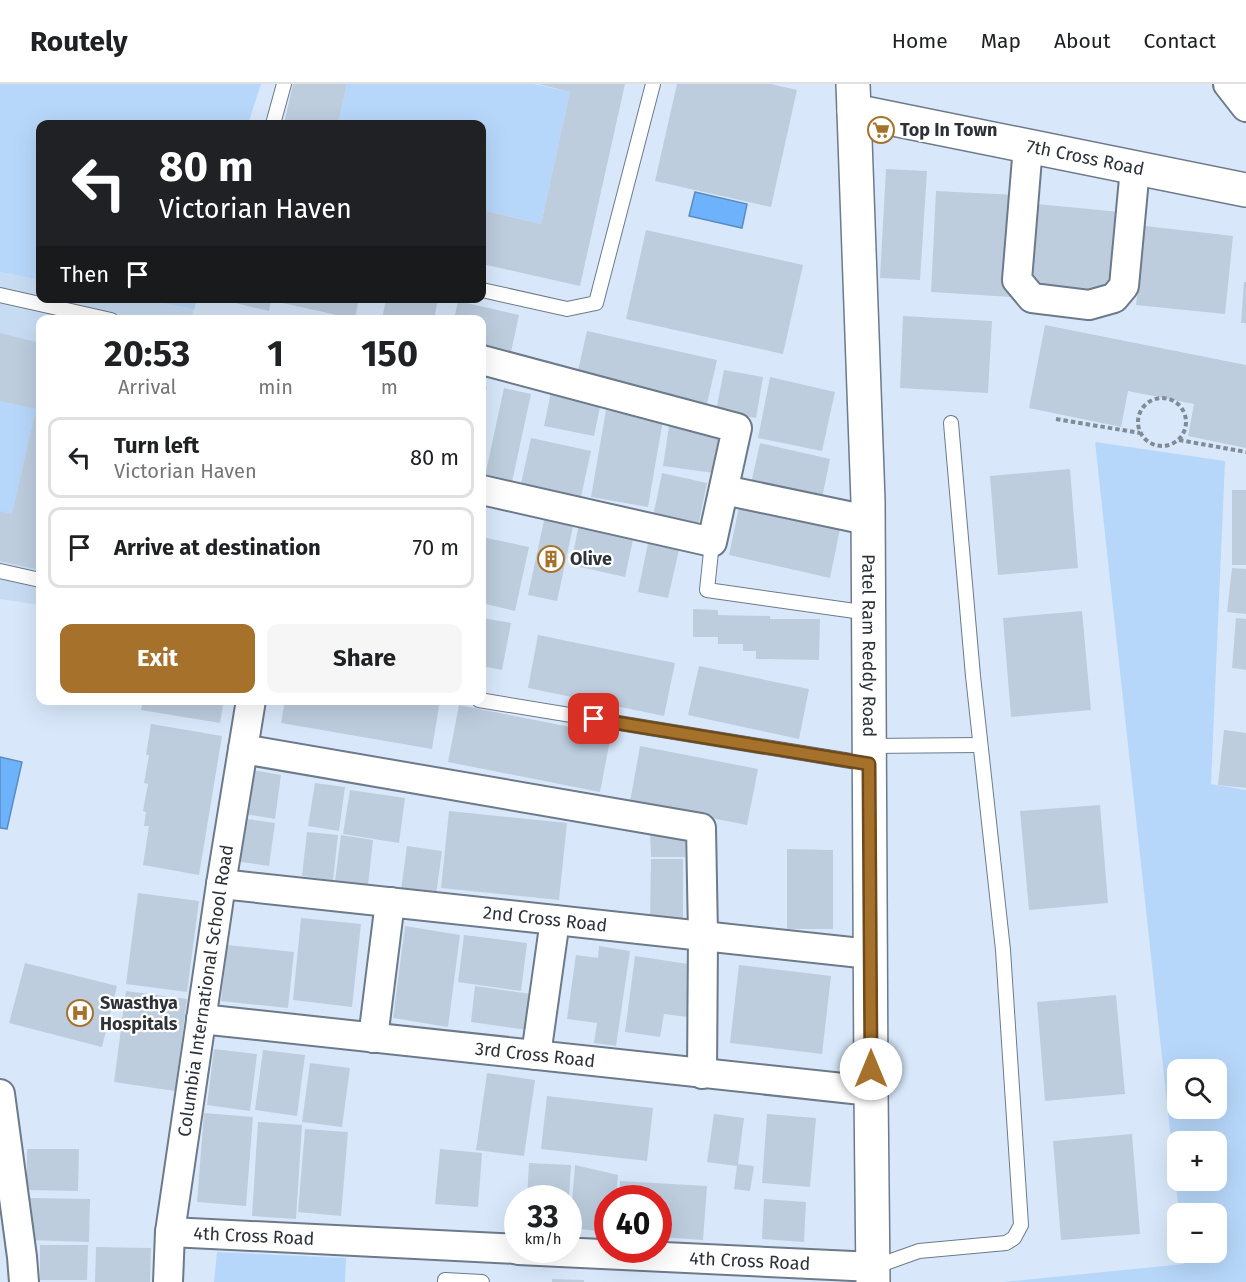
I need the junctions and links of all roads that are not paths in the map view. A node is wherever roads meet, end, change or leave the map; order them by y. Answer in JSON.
{"nodes":[{"id":1,"x":284,"y":84,"type":"edge"},
{"id":2,"x":653,"y":84,"type":"edge"},
{"id":3,"x":1228,"y":84,"type":"edge"},
{"id":4,"x":853,"y":97,"type":"edge"},
{"id":5,"x":1246,"y":107,"type":"edge"},
{"id":6,"x":274,"y":120,"type":"edge"},
{"id":7,"x":1028,"y":146,"type":"junction"},
{"id":8,"x":1135,"y":168,"type":"junction"},
{"id":9,"x":1246,"y":190,"type":"edge"},
{"id":10,"x":486,"y":291,"type":"edge"},
{"id":11,"x":0,"y":296,"type":"edge"},
{"id":12,"x":88,"y":315,"type":"edge"},
{"id":13,"x":486,"y":361,"type":"edge"},
{"id":14,"x":951,"y":423,"type":"dead end"},
{"id":15,"x":724,"y":490,"type":"junction"},
{"id":16,"x":486,"y":491,"type":"edge"},
{"id":17,"x":867,"y":520,"type":"junction"},
{"id":18,"x":712,"y":542,"type":"junction"},
{"id":19,"x":0,"y":571,"type":"edge"},
{"id":20,"x":36,"y":579,"type":"edge"},
{"id":21,"x":869,"y":613,"type":"junction"},
{"id":22,"x":486,"y":701,"type":"edge"},
{"id":23,"x":250,"y":705,"type":"edge"},
{"id":24,"x":980,"y":745,"type":"junction"},
{"id":25,"x":243,"y":749,"type":"junction"},
{"id":26,"x":869,"y":755,"type":"junction"},
{"id":27,"x":221,"y":884,"type":"junction"},
{"id":28,"x":390,"y":902,"type":"junction"},
{"id":29,"x":555,"y":920,"type":"junction"},
{"id":30,"x":703,"y":936,"type":"junction"},
{"id":31,"x":870,"y":954,"type":"junction"},
{"id":32,"x":201,"y":1019,"type":"junction"},
{"id":33,"x":373,"y":1038,"type":"junction"},
{"id":34,"x":536,"y":1055,"type":"junction"},
{"id":35,"x":702,"y":1074,"type":"junction"},
{"id":36,"x":871,"y":1091,"type":"junction"},
{"id":37,"x":0,"y":1094,"type":"edge"},
{"id":38,"x":170,"y":1232,"type":"junction"},
{"id":39,"x":504,"y":1249,"type":"edge"},
{"id":40,"x":582,"y":1254,"type":"edge"},
{"id":41,"x":15,"y":1261,"type":"edge"},
{"id":42,"x":874,"y":1274,"type":"edge"},
{"id":43,"x":168,"y":1282,"type":"edge"},
{"id":44,"x":445,"y":1282,"type":"edge"},
{"id":45,"x":482,"y":1282,"type":"edge"}],
"edges":[{"from":1,"to":6,"type":"lane"},
{"from":2,"to":10,"type":"lane"},
{"from":3,"to":5,"type":"street"},
{"from":4,"to":7,"type":"street","name":"7th Cross Road"},
{"from":4,"to":17,"type":"street","name":"Patel Ram Reddy Road"},
{"from":7,"to":8,"type":"street","name":"7th Cross Road"},
{"from":7,"to":8,"type":"street"},
{"from":8,"to":9,"type":"street","name":"7th Cross Road"},
{"from":11,"to":12,"type":"lane"},
{"from":13,"to":15,"type":"street"},
{"from":14,"to":24,"type":"lane"},
{"from":15,"to":17,"type":"street"},
{"from":15,"to":18,"type":"street"},
{"from":16,"to":18,"type":"street"},
{"from":17,"to":21,"type":"street","name":"Patel Ram Reddy Road"},
{"from":18,"to":21,"type":"lane"},
{"from":19,"to":20,"type":"lane"},
{"from":21,"to":26,"type":"street","name":"Patel Ram Reddy Road"},
{"from":22,"to":26,"type":"lane"},
{"from":23,"to":25,"type":"street","name":"Columbia International School Road"},
{"from":24,"to":26,"type":"lane"},
{"from":24,"to":42,"type":"lane"},
{"from":25,"to":27,"type":"street","name":"Columbia International School Road"},
{"from":25,"to":30,"type":"street"},
{"from":26,"to":31,"type":"street","name":"Patel Ram Reddy Road"},
{"from":27,"to":28,"type":"street","name":"2nd Cross Road"},
{"from":27,"to":32,"type":"street","name":"Columbia International School Road"},
{"from":28,"to":29,"type":"street","name":"2nd Cross Road"},
{"from":28,"to":33,"type":"street"},
{"from":29,"to":30,"type":"street","name":"2nd Cross Road"},
{"from":29,"to":34,"type":"street"},
{"from":30,"to":31,"type":"street","name":"2nd Cross Road"},
{"from":30,"to":35,"type":"street"},
{"from":31,"to":36,"type":"street","name":"Patel Ram Reddy Road"},
{"from":32,"to":33,"type":"street","name":"3rd Cross Road"},
{"from":32,"to":38,"type":"street","name":"Columbia International School Road"},
{"from":33,"to":34,"type":"street","name":"3rd Cross Road"},
{"from":34,"to":35,"type":"street","name":"3rd Cross Road"},
{"from":35,"to":36,"type":"street","name":"3rd Cross Road"},
{"from":36,"to":42,"type":"street","name":"Patel Ram Reddy Road"},
{"from":37,"to":41,"type":"street"},
{"from":38,"to":39,"type":"street","name":"4th Cross Road"},
{"from":38,"to":43,"type":"street","name":"Columbia International School Road"},
{"from":40,"to":42,"type":"street","name":"4th Cross Road"},
{"from":44,"to":45,"type":"lane"}]}
